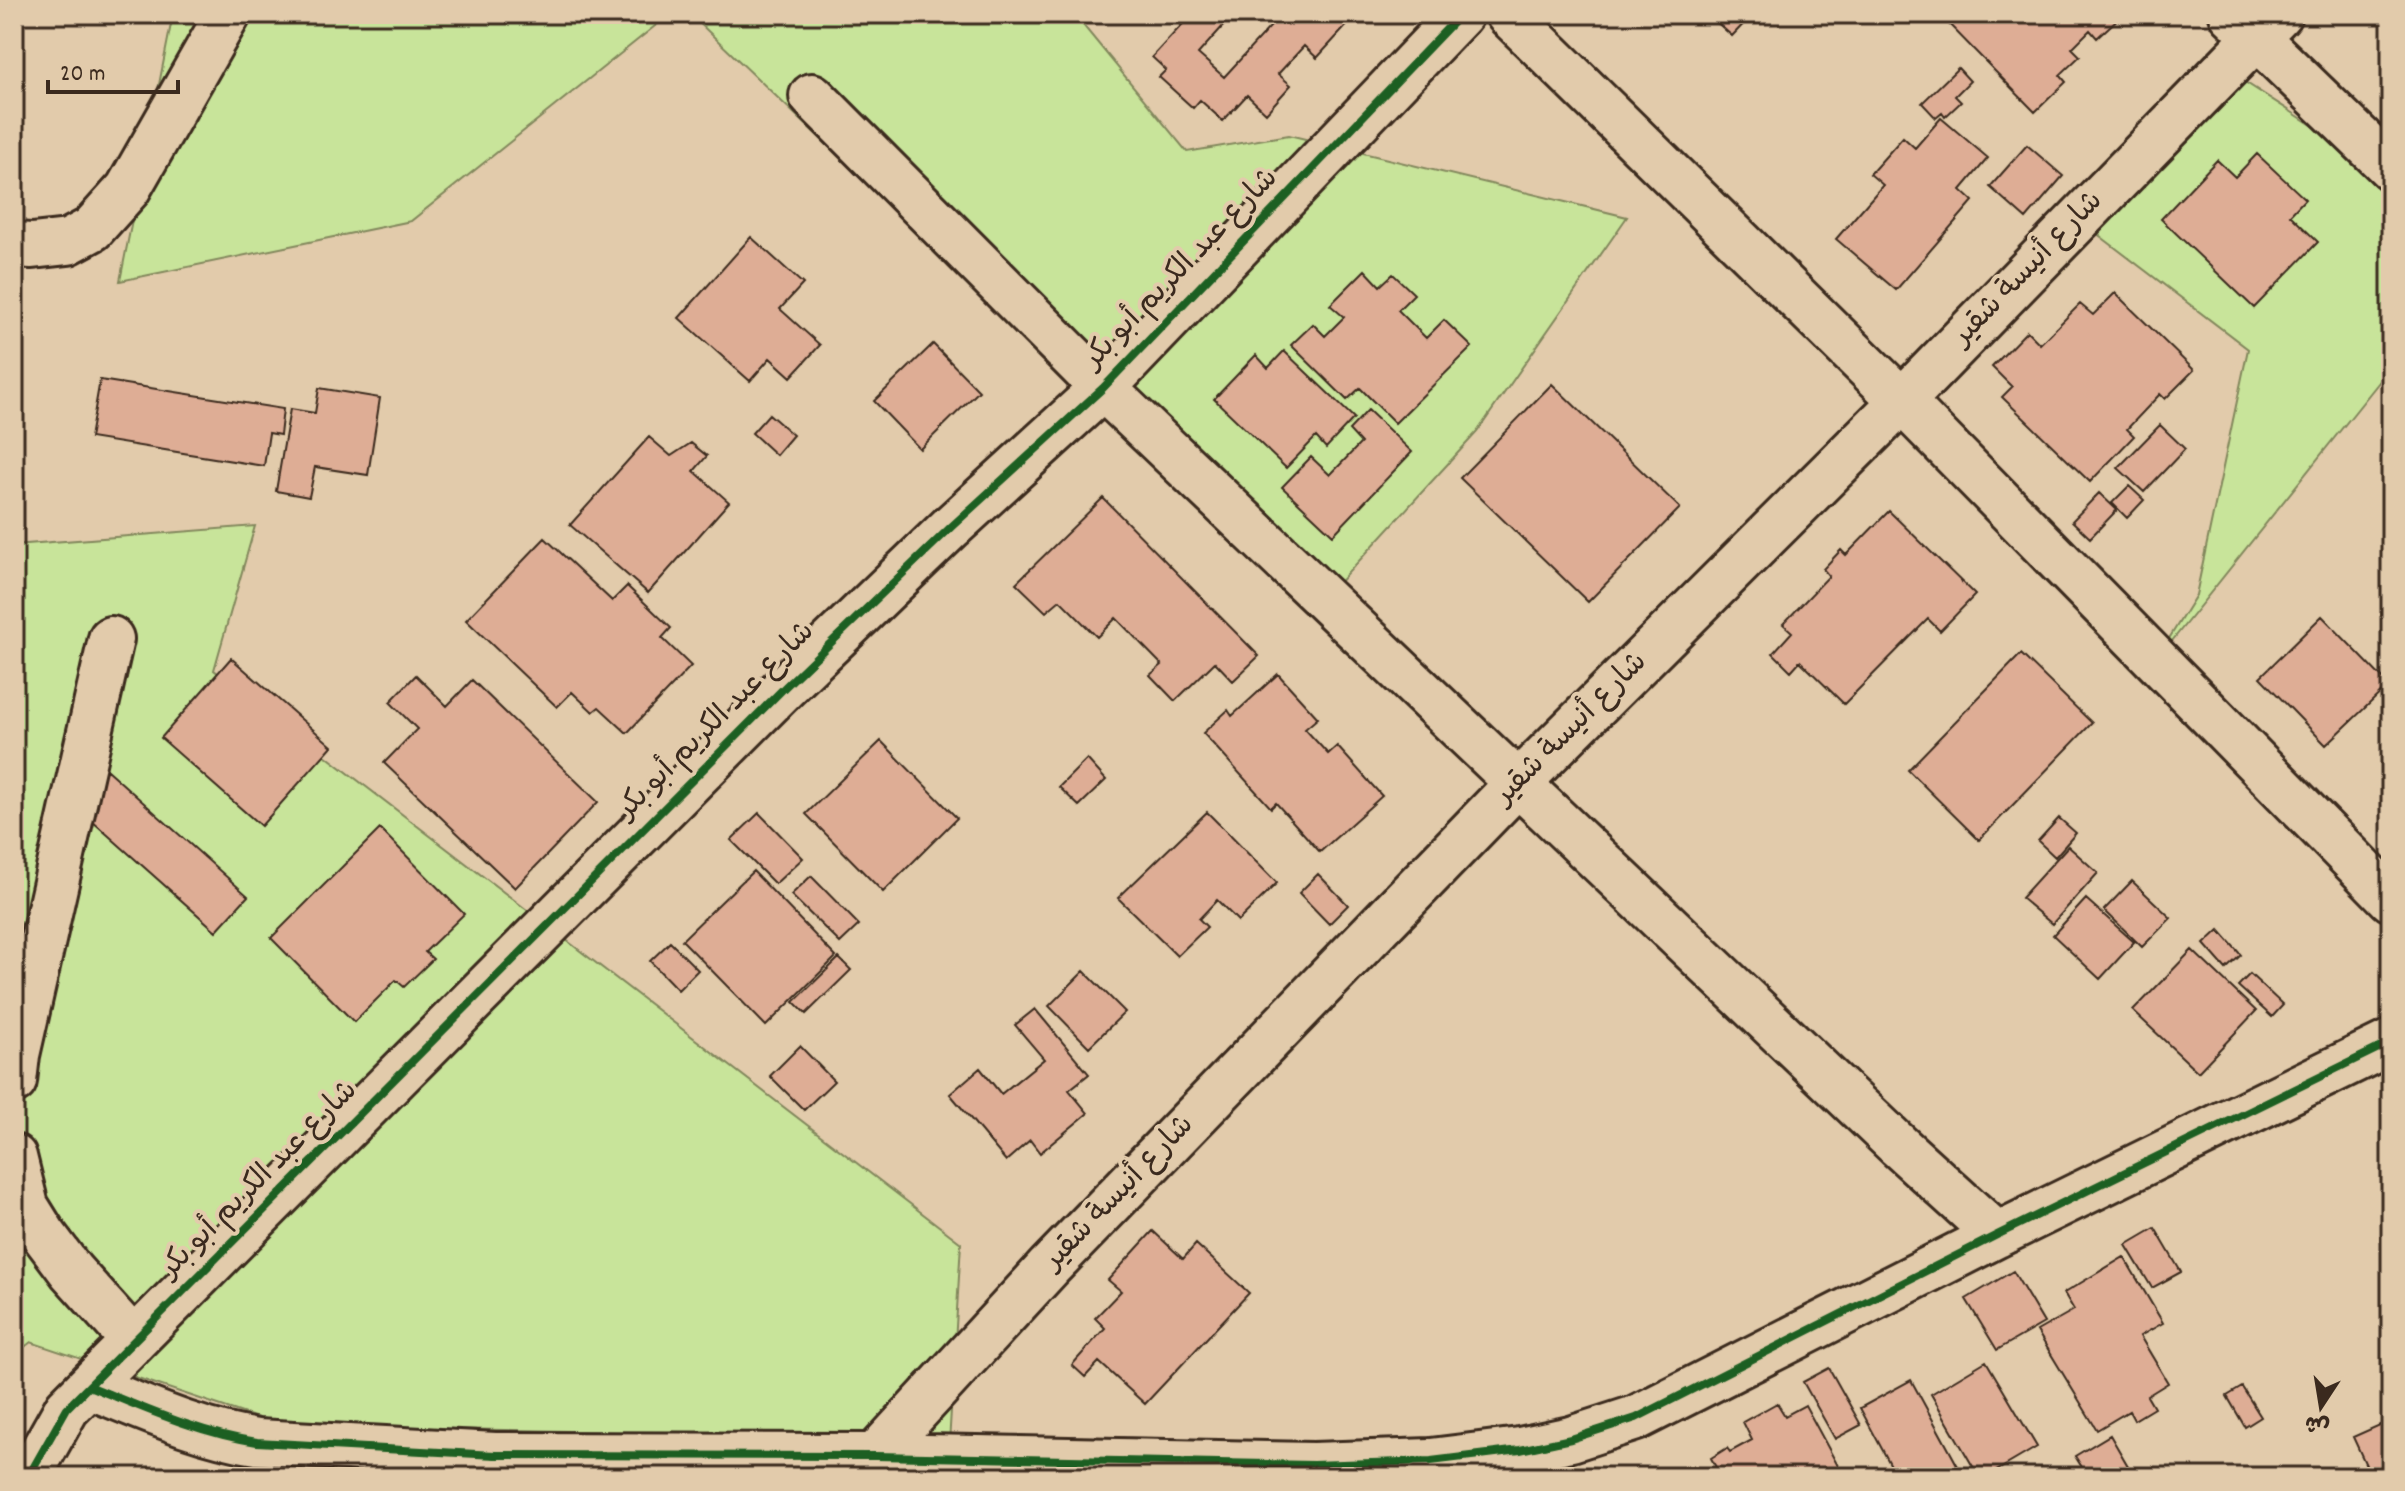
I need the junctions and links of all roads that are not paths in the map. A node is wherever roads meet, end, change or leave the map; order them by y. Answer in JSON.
{"nodes":[{"id":1,"x":228,"y":14,"type":"edge"},
{"id":2,"x":1461,"y":14,"type":"edge"},
{"id":3,"x":1508,"y":14,"type":"edge"},
{"id":4,"x":2255,"y":22,"type":"edge"},
{"id":5,"x":812,"y":96,"type":"dead end"},
{"id":6,"x":2391,"y":168,"type":"edge"},
{"id":7,"x":14,"y":245,"type":"edge"},
{"id":8,"x":1103,"y":388,"type":"junction"},
{"id":9,"x":1902,"y":401,"type":"junction"},
{"id":10,"x":111,"y":639,"type":"dead end"},
{"id":11,"x":1518,"y":783,"type":"junction"},
{"id":12,"x":2391,"y":899,"type":"edge"},
{"id":13,"x":2391,"y":1042,"type":"edge"},
{"id":14,"x":14,"y":1081,"type":"edge"},
{"id":15,"x":14,"y":1157,"type":"edge"},
{"id":16,"x":1997,"y":1235,"type":"junction"},
{"id":17,"x":134,"y":1341,"type":"junction"},
{"id":18,"x":78,"y":1397,"type":"junction"},
{"id":19,"x":14,"y":1435,"type":"edge"},
{"id":20,"x":875,"y":1456,"type":"junction"},
{"id":21,"x":25,"y":1477,"type":"edge"}],
"edges":[{"from":1,"to":7,"type":"street"},
{"from":2,"to":8,"type":"street","name":"شارع عبد الكريم أبو بكر"},
{"from":3,"to":9,"type":"street"},
{"from":4,"to":6,"type":"street"},
{"from":4,"to":9,"type":"street","name":"شارع أنيسة شقير"},
{"from":5,"to":8,"type":"street"},
{"from":8,"to":11,"type":"street"},
{"from":8,"to":17,"type":"street","name":"شارع عبد الكريم أبو بكر"},
{"from":9,"to":11,"type":"street","name":"شارع أنيسة شقير"},
{"from":9,"to":12,"type":"street"},
{"from":10,"to":14,"type":"street"},
{"from":11,"to":16,"type":"street"},
{"from":11,"to":20,"type":"street","name":"شارع أنيسة شقير"},
{"from":13,"to":16,"type":"street"},
{"from":15,"to":17,"type":"street"},
{"from":16,"to":20,"type":"street"},
{"from":17,"to":18,"type":"street","name":"شارع عبد الكريم أبو بكر"},
{"from":18,"to":19,"type":"street","name":"شارع عبد الكريم أبو بكر"},
{"from":18,"to":20,"type":"street"},
{"from":18,"to":21,"type":"street","name":"شارع عبد الكريم أبو بكر"}]}
